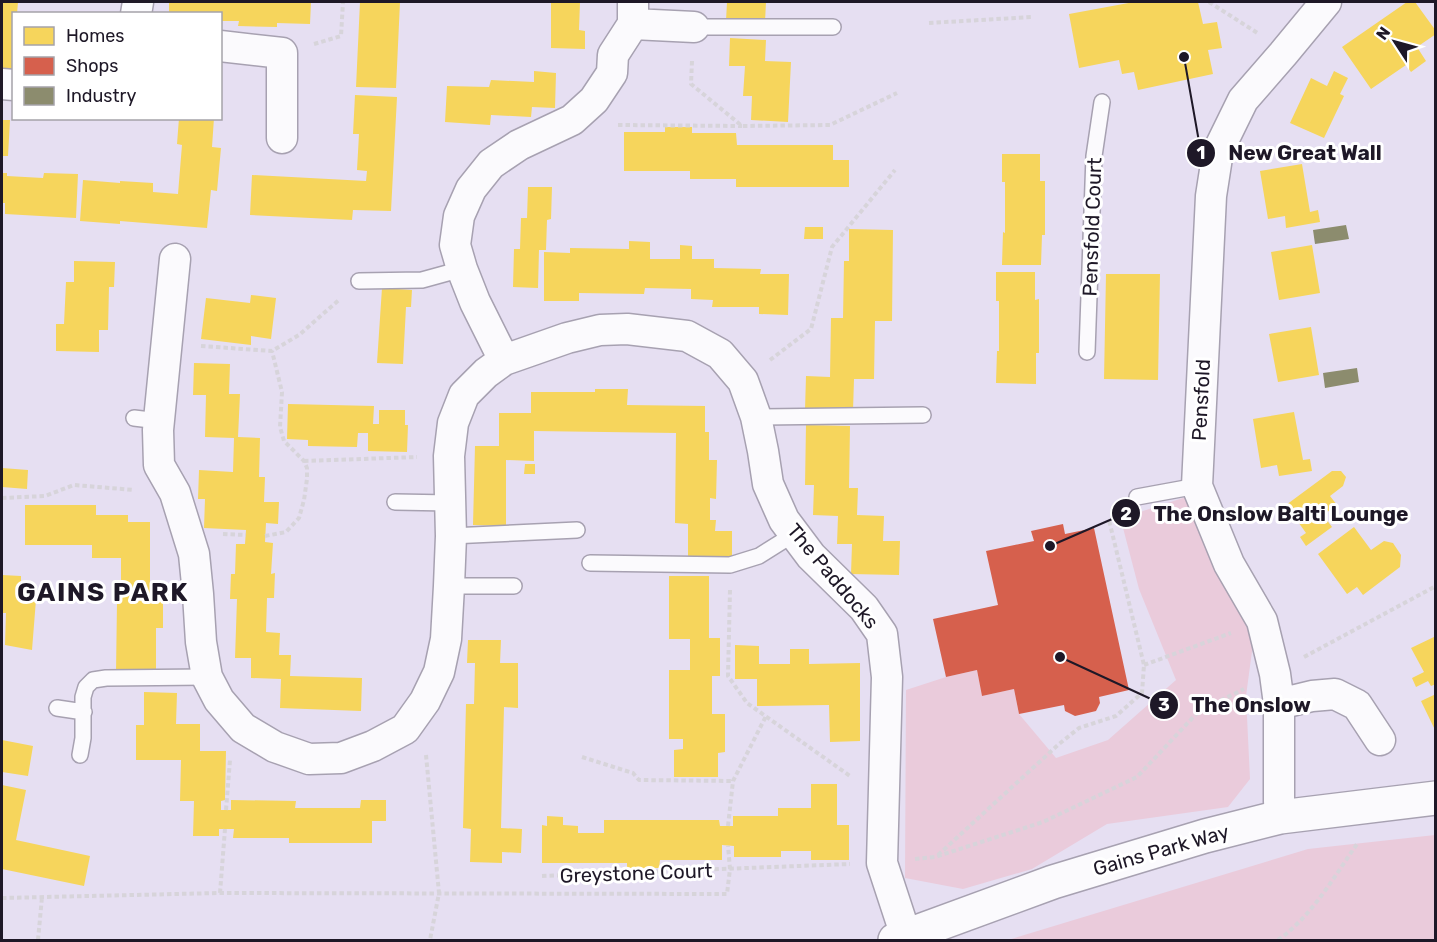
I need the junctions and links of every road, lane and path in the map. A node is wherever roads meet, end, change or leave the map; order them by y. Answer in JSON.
{"nodes":[{"id":1,"x":343,"y":2,"type":"edge"},
{"id":2,"x":1209,"y":2,"type":"edge"},
{"id":3,"x":1326,"y":2,"type":"edge"},
{"id":4,"x":633,"y":13,"type":"edge"},
{"id":5,"x":1032,"y":17,"type":"dead end"},
{"id":6,"x":929,"y":23,"type":"dead end"},
{"id":7,"x":694,"y":27,"type":"junction"},
{"id":8,"x":833,"y":27,"type":"dead end"},
{"id":9,"x":1254,"y":29,"type":"dead end"},
{"id":10,"x":222,"y":46,"type":"edge"},
{"id":11,"x":282,"y":53,"type":"junction"},
{"id":12,"x":897,"y":93,"type":"dead end"},
{"id":13,"x":594,"y":100,"type":"junction"},
{"id":14,"x":1102,"y":102,"type":"dead end"},
{"id":15,"x":742,"y":126,"type":"junction"},
{"id":16,"x":282,"y":138,"type":"dead end"},
{"id":17,"x":895,"y":170,"type":"dead end"},
{"id":18,"x":175,"y":259,"type":"dead end"},
{"id":19,"x":462,"y":269,"type":"junction"},
{"id":20,"x":359,"y":281,"type":"joint"},
{"id":21,"x":167,"y":344,"type":"junction"},
{"id":22,"x":272,"y":351,"type":"junction"},
{"id":23,"x":1087,"y":352,"type":"dead end"},
{"id":24,"x":504,"y":360,"type":"junction"},
{"id":25,"x":743,"y":381,"type":"junction"},
{"id":26,"x":923,"y":415,"type":"dead end"},
{"id":27,"x":756,"y":417,"type":"junction"},
{"id":28,"x":449,"y":456,"type":"junction"},
{"id":29,"x":304,"y":461,"type":"junction"},
{"id":30,"x":1197,"y":486,"type":"junction"},
{"id":31,"x":175,"y":493,"type":"junction"},
{"id":32,"x":1137,"y":497,"type":"dead end"},
{"id":33,"x":2,"y":498,"type":"edge"},
{"id":34,"x":395,"y":502,"type":"dead end"},
{"id":35,"x":450,"y":503,"type":"junction"},
{"id":36,"x":1109,"y":520,"type":"dead end"},
{"id":37,"x":577,"y":530,"type":"dead end"},
{"id":38,"x":794,"y":534,"type":"junction"},
{"id":39,"x":265,"y":536,"type":"dead end"},
{"id":40,"x":452,"y":536,"type":"junction"},
{"id":41,"x":590,"y":563,"type":"dead end"},
{"id":42,"x":730,"y":565,"type":"junction"},
{"id":43,"x":449,"y":586,"type":"junction"},
{"id":44,"x":514,"y":586,"type":"dead end"},
{"id":45,"x":1436,"y":586,"type":"edge"},
{"id":46,"x":1262,"y":621,"type":"junction"},
{"id":47,"x":1144,"y":665,"type":"junction"},
{"id":48,"x":1275,"y":674,"type":"junction"},
{"id":49,"x":207,"y":677,"type":"junction"},
{"id":50,"x":1279,"y":704,"type":"junction"},
{"id":51,"x":57,"y":708,"type":"dead end"},
{"id":52,"x":84,"y":712,"type":"junction"},
{"id":53,"x":766,"y":716,"type":"junction"},
{"id":54,"x":405,"y":729,"type":"junction"},
{"id":55,"x":1380,"y":740,"type":"dead end"},
{"id":56,"x":80,"y":754,"type":"dead end"},
{"id":57,"x":582,"y":757,"type":"dead end"},
{"id":58,"x":733,"y":781,"type":"junction"},
{"id":59,"x":885,"y":787,"type":"junction"},
{"id":60,"x":1436,"y":798,"type":"edge"},
{"id":61,"x":1280,"y":818,"type":"junction"},
{"id":62,"x":728,"y":826,"type":"dead end"},
{"id":63,"x":225,"y":829,"type":"dead end"},
{"id":64,"x":1360,"y":841,"type":"dead end"},
{"id":65,"x":728,"y":846,"type":"dead end"},
{"id":66,"x":935,"y":857,"type":"junction"},
{"id":67,"x":882,"y":862,"type":"junction"},
{"id":68,"x":730,"y":869,"type":"junction"},
{"id":69,"x":542,"y":876,"type":"dead end"},
{"id":70,"x":220,"y":893,"type":"junction"},
{"id":71,"x":439,"y":893,"type":"junction"},
{"id":72,"x":42,"y":897,"type":"junction"},
{"id":73,"x":2,"y":898,"type":"edge"},
{"id":74,"x":901,"y":938,"type":"edge"},
{"id":75,"x":38,"y":940,"type":"edge"},
{"id":76,"x":430,"y":940,"type":"edge"},
{"id":77,"x":1278,"y":940,"type":"edge"}],
"edges":[{"from":1,"to":11,"type":"path"},
{"from":2,"to":9,"type":"path"},
{"from":3,"to":30,"type":"street","name":"Pensfold"},
{"from":4,"to":7,"type":"street"},
{"from":4,"to":13,"type":"street"},
{"from":5,"to":6,"type":"path"},
{"from":7,"to":8,"type":"lane"},
{"from":7,"to":15,"type":"path"},
{"from":10,"to":11,"type":"street"},
{"from":11,"to":16,"type":"street"},
{"from":12,"to":15,"type":"path"},
{"from":13,"to":15,"type":"path"},
{"from":13,"to":19,"type":"street"},
{"from":14,"to":23,"type":"lane","name":"Pensfold Court"},
{"from":17,"to":25,"type":"path"},
{"from":18,"to":21,"type":"street","name":"The Paddocks"},
{"from":19,"to":20,"type":"lane"},
{"from":19,"to":24,"type":"street"},
{"from":20,"to":22,"type":"path"},
{"from":21,"to":22,"type":"path"},
{"from":21,"to":31,"type":"street","name":"The Paddocks"},
{"from":22,"to":29,"type":"path"},
{"from":24,"to":25,"type":"street","name":"The Paddocks"},
{"from":24,"to":28,"type":"street","name":"The Paddocks"},
{"from":25,"to":27,"type":"street","name":"The Paddocks"},
{"from":26,"to":27,"type":"lane"},
{"from":27,"to":38,"type":"street","name":"The Paddocks"},
{"from":28,"to":29,"type":"path"},
{"from":28,"to":35,"type":"street","name":"The Paddocks"},
{"from":29,"to":39,"type":"path"},
{"from":30,"to":32,"type":"lane"},
{"from":30,"to":46,"type":"street","name":"Pensfold"},
{"from":31,"to":33,"type":"path"},
{"from":31,"to":49,"type":"street","name":"The Paddocks"},
{"from":34,"to":35,"type":"lane"},
{"from":35,"to":40,"type":"street","name":"The Paddocks"},
{"from":36,"to":47,"type":"path"},
{"from":37,"to":40,"type":"lane"},
{"from":38,"to":42,"type":"lane"},
{"from":38,"to":59,"type":"street","name":"The Paddocks"},
{"from":40,"to":43,"type":"street","name":"The Paddocks"},
{"from":41,"to":42,"type":"lane"},
{"from":42,"to":53,"type":"path"},
{"from":43,"to":44,"type":"lane"},
{"from":43,"to":54,"type":"street","name":"The Paddocks"},
{"from":45,"to":48,"type":"path","name":"Greystone Court"},
{"from":46,"to":47,"type":"path"},
{"from":46,"to":48,"type":"street","name":"Pensfold"},
{"from":47,"to":66,"type":"path"},
{"from":48,"to":50,"type":"street","name":"Pensfold"},
{"from":48,"to":66,"type":"path","name":"Greystone Court"},
{"from":49,"to":52,"type":"lane"},
{"from":49,"to":54,"type":"street","name":"The Paddocks"},
{"from":50,"to":55,"type":"street"},
{"from":50,"to":61,"type":"street","name":"Pensfold"},
{"from":51,"to":52,"type":"lane"},
{"from":52,"to":56,"type":"lane"},
{"from":53,"to":58,"type":"path"},
{"from":53,"to":59,"type":"path"},
{"from":54,"to":71,"type":"path"},
{"from":57,"to":58,"type":"path"},
{"from":58,"to":62,"type":"path"},
{"from":59,"to":67,"type":"street","name":"The Paddocks"},
{"from":60,"to":61,"type":"street","name":"Gains Park Way"},
{"from":61,"to":74,"type":"street","name":"Gains Park Way"},
{"from":63,"to":70,"type":"path"},
{"from":64,"to":77,"type":"path"},
{"from":65,"to":68,"type":"path","name":"Greystone Court"},
{"from":66,"to":67,"type":"path","name":"Greystone Court"},
{"from":67,"to":68,"type":"path","name":"Greystone Court"},
{"from":67,"to":74,"type":"street","name":"The Paddocks"},
{"from":68,"to":69,"type":"path","name":"Greystone Court"},
{"from":68,"to":71,"type":"path","name":"Greystone Court"},
{"from":70,"to":71,"type":"path"},
{"from":70,"to":72,"type":"path"},
{"from":71,"to":76,"type":"path"},
{"from":72,"to":73,"type":"path"},
{"from":72,"to":75,"type":"path"}]}
